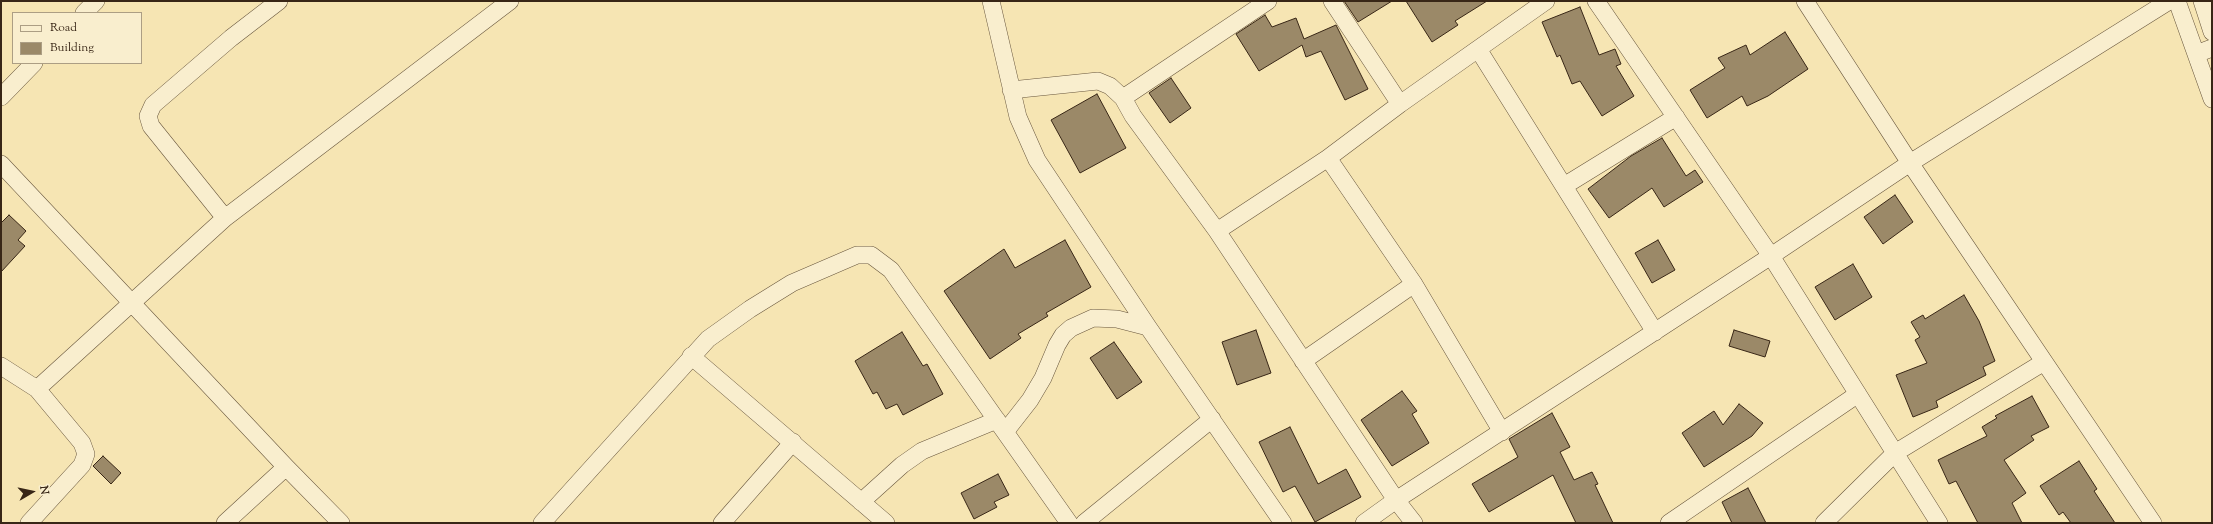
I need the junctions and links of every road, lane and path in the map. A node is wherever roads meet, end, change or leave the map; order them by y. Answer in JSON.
{"nodes":[{"id":1,"x":96,"y":1,"type":"edge"},
{"id":2,"x":279,"y":1,"type":"edge"},
{"id":3,"x":510,"y":1,"type":"edge"},
{"id":4,"x":991,"y":1,"type":"edge"},
{"id":5,"x":1268,"y":1,"type":"edge"},
{"id":6,"x":1332,"y":1,"type":"edge"},
{"id":7,"x":1546,"y":1,"type":"edge"},
{"id":8,"x":1596,"y":1,"type":"edge"},
{"id":9,"x":1805,"y":1,"type":"edge"},
{"id":10,"x":2169,"y":1,"type":"edge"},
{"id":11,"x":2177,"y":1,"type":"edge"},
{"id":12,"x":2202,"y":1,"type":"edge"},
{"id":13,"x":85,"y":12,"type":"edge"},
{"id":14,"x":2212,"y":32,"type":"edge"},
{"id":15,"x":2212,"y":48,"type":"edge"},
{"id":16,"x":1478,"y":49,"type":"junction"},
{"id":17,"x":2196,"y":54,"type":"junction"},
{"id":18,"x":33,"y":64,"type":"edge"},
{"id":19,"x":1011,"y":90,"type":"junction"},
{"id":20,"x":1,"y":97,"type":"edge"},
{"id":21,"x":1122,"y":98,"type":"junction"},
{"id":22,"x":2212,"y":99,"type":"edge"},
{"id":23,"x":1400,"y":104,"type":"junction"},
{"id":24,"x":1676,"y":117,"type":"junction"},
{"id":25,"x":1328,"y":158,"type":"junction"},
{"id":26,"x":1910,"y":163,"type":"junction"},
{"id":27,"x":1,"y":164,"type":"edge"},
{"id":28,"x":1564,"y":186,"type":"junction"},
{"id":29,"x":225,"y":218,"type":"junction"},
{"id":30,"x":1217,"y":231,"type":"junction"},
{"id":31,"x":1771,"y":256,"type":"junction"},
{"id":32,"x":1414,"y":284,"type":"junction"},
{"id":33,"x":131,"y":304,"type":"junction"},
{"id":34,"x":1148,"y":327,"type":"junction"},
{"id":35,"x":1655,"y":332,"type":"junction"},
{"id":36,"x":691,"y":356,"type":"junction"},
{"id":37,"x":1303,"y":361,"type":"junction"},
{"id":38,"x":2044,"y":362,"type":"junction"},
{"id":39,"x":1,"y":366,"type":"edge"},
{"id":40,"x":37,"y":389,"type":"junction"},
{"id":41,"x":1858,"y":394,"type":"junction"},
{"id":42,"x":1212,"y":419,"type":"junction"},
{"id":43,"x":1001,"y":426,"type":"junction"},
{"id":44,"x":1502,"y":432,"type":"junction"},
{"id":45,"x":793,"y":442,"type":"junction"},
{"id":46,"x":1895,"y":453,"type":"junction"},
{"id":47,"x":286,"y":467,"type":"junction"},
{"id":48,"x":1396,"y":500,"type":"junction"},
{"id":49,"x":860,"y":502,"type":"junction"},
{"id":50,"x":29,"y":523,"type":"edge"},
{"id":51,"x":225,"y":523,"type":"edge"},
{"id":52,"x":342,"y":523,"type":"edge"},
{"id":53,"x":542,"y":523,"type":"edge"},
{"id":54,"x":722,"y":523,"type":"edge"},
{"id":55,"x":886,"y":523,"type":"edge"},
{"id":56,"x":1069,"y":523,"type":"edge"},
{"id":57,"x":1084,"y":523,"type":"edge"},
{"id":58,"x":1284,"y":523,"type":"edge"},
{"id":59,"x":1364,"y":523,"type":"edge"},
{"id":60,"x":1414,"y":523,"type":"edge"},
{"id":61,"x":1669,"y":523,"type":"edge"},
{"id":62,"x":1824,"y":523,"type":"edge"},
{"id":63,"x":1939,"y":523,"type":"edge"},
{"id":64,"x":2153,"y":523,"type":"edge"}],
"edges":[{"from":1,"to":13,"type":"street"},
{"from":2,"to":29,"type":"street"},
{"from":3,"to":29,"type":"street"},
{"from":4,"to":19,"type":"street"},
{"from":5,"to":21,"type":"street"},
{"from":6,"to":23,"type":"street"},
{"from":7,"to":16,"type":"street"},
{"from":8,"to":24,"type":"street"},
{"from":9,"to":26,"type":"street"},
{"from":10,"to":26,"type":"street"},
{"from":11,"to":17,"type":"street"},
{"from":12,"to":14,"type":"street"},
{"from":15,"to":17,"type":"street"},
{"from":16,"to":23,"type":"street"},
{"from":16,"to":28,"type":"street"},
{"from":17,"to":22,"type":"street"},
{"from":18,"to":20,"type":"street"},
{"from":19,"to":21,"type":"street"},
{"from":19,"to":34,"type":"street"},
{"from":21,"to":30,"type":"street"},
{"from":23,"to":25,"type":"street"},
{"from":24,"to":28,"type":"street"},
{"from":24,"to":31,"type":"street"},
{"from":25,"to":30,"type":"street"},
{"from":25,"to":32,"type":"street"},
{"from":26,"to":31,"type":"street"},
{"from":26,"to":38,"type":"street"},
{"from":27,"to":33,"type":"street"},
{"from":28,"to":35,"type":"street"},
{"from":29,"to":33,"type":"street"},
{"from":30,"to":37,"type":"street"},
{"from":31,"to":35,"type":"street"},
{"from":31,"to":41,"type":"street"},
{"from":32,"to":37,"type":"street"},
{"from":32,"to":44,"type":"street"},
{"from":33,"to":40,"type":"street"},
{"from":33,"to":47,"type":"street"},
{"from":34,"to":42,"type":"street"},
{"from":34,"to":43,"type":"street"},
{"from":35,"to":44,"type":"street"},
{"from":36,"to":43,"type":"street"},
{"from":36,"to":45,"type":"street"},
{"from":36,"to":53,"type":"street"},
{"from":37,"to":48,"type":"street"},
{"from":38,"to":46,"type":"street"},
{"from":38,"to":64,"type":"street"},
{"from":39,"to":40,"type":"street"},
{"from":40,"to":50,"type":"street"},
{"from":41,"to":46,"type":"street"},
{"from":41,"to":61,"type":"street"},
{"from":42,"to":57,"type":"street"},
{"from":42,"to":58,"type":"street"},
{"from":43,"to":49,"type":"street"},
{"from":43,"to":56,"type":"street"},
{"from":44,"to":48,"type":"street"},
{"from":45,"to":49,"type":"street"},
{"from":45,"to":54,"type":"street"},
{"from":46,"to":62,"type":"street"},
{"from":46,"to":63,"type":"street"},
{"from":47,"to":51,"type":"street"},
{"from":47,"to":52,"type":"street"},
{"from":48,"to":59,"type":"street"},
{"from":48,"to":60,"type":"street"},
{"from":49,"to":55,"type":"street"}]}
